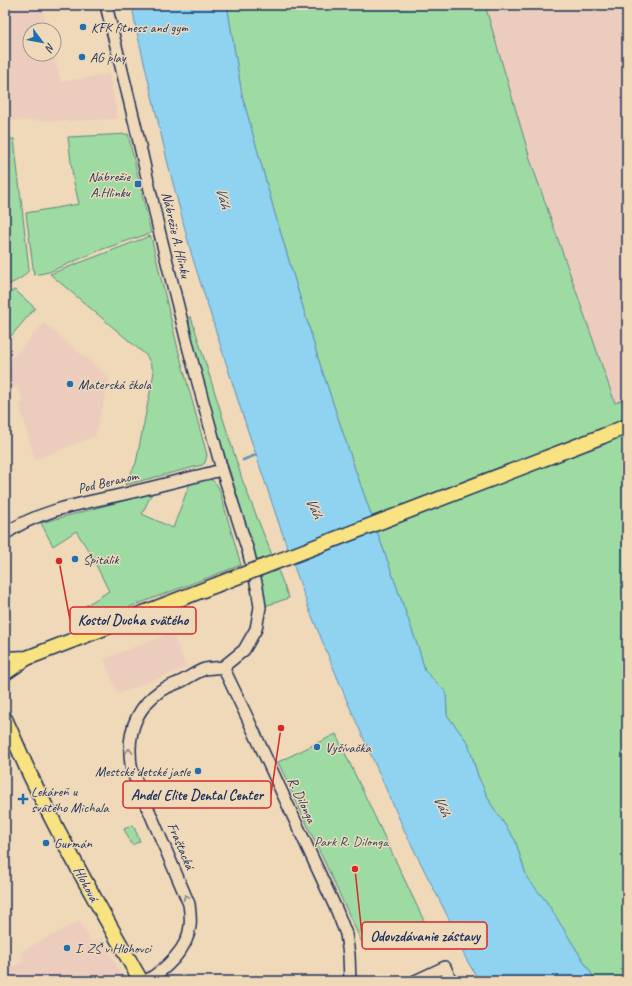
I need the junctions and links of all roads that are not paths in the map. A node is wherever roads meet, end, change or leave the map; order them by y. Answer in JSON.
{"nodes":[{"id":1,"x":106,"y":5,"type":"edge"},
{"id":2,"x":627,"y":426,"type":"edge"},
{"id":3,"x":222,"y":470,"type":"junction"},
{"id":4,"x":5,"y":534,"type":"edge"},
{"id":5,"x":27,"y":658,"type":"junction"},
{"id":6,"x":5,"y":659,"type":"edge"},
{"id":7,"x":223,"y":667,"type":"junction"},
{"id":8,"x":5,"y":673,"type":"edge"},
{"id":9,"x":5,"y":719,"type":"edge"},
{"id":10,"x":141,"y":981,"type":"edge"},
{"id":11,"x":146,"y":981,"type":"edge"},
{"id":12,"x":350,"y":981,"type":"edge"},
{"id":13,"x":415,"y":981,"type":"edge"},
{"id":14,"x":451,"y":981,"type":"edge"}],
"edges":[{"from":1,"to":3,"type":"street","name":"Nábrežie A. Hlinku"},
{"from":2,"to":5,"type":"main road","bridge":true},
{"from":3,"to":4,"type":"street","name":"Pod Beranom"},
{"from":3,"to":7,"type":"street","name":"Nábrežie A. Hlinku"},
{"from":5,"to":6,"type":"main road"},
{"from":5,"to":8,"type":"main road"},
{"from":11,"to":7,"type":"street","name":"Fraštacká","one_way":true},
{"from":7,"to":12,"type":"street","name":"R. Dilonga"},
{"from":9,"to":10,"type":"main road","name":"Hlohová"},
{"from":13,"to":14,"type":"street"}]}
